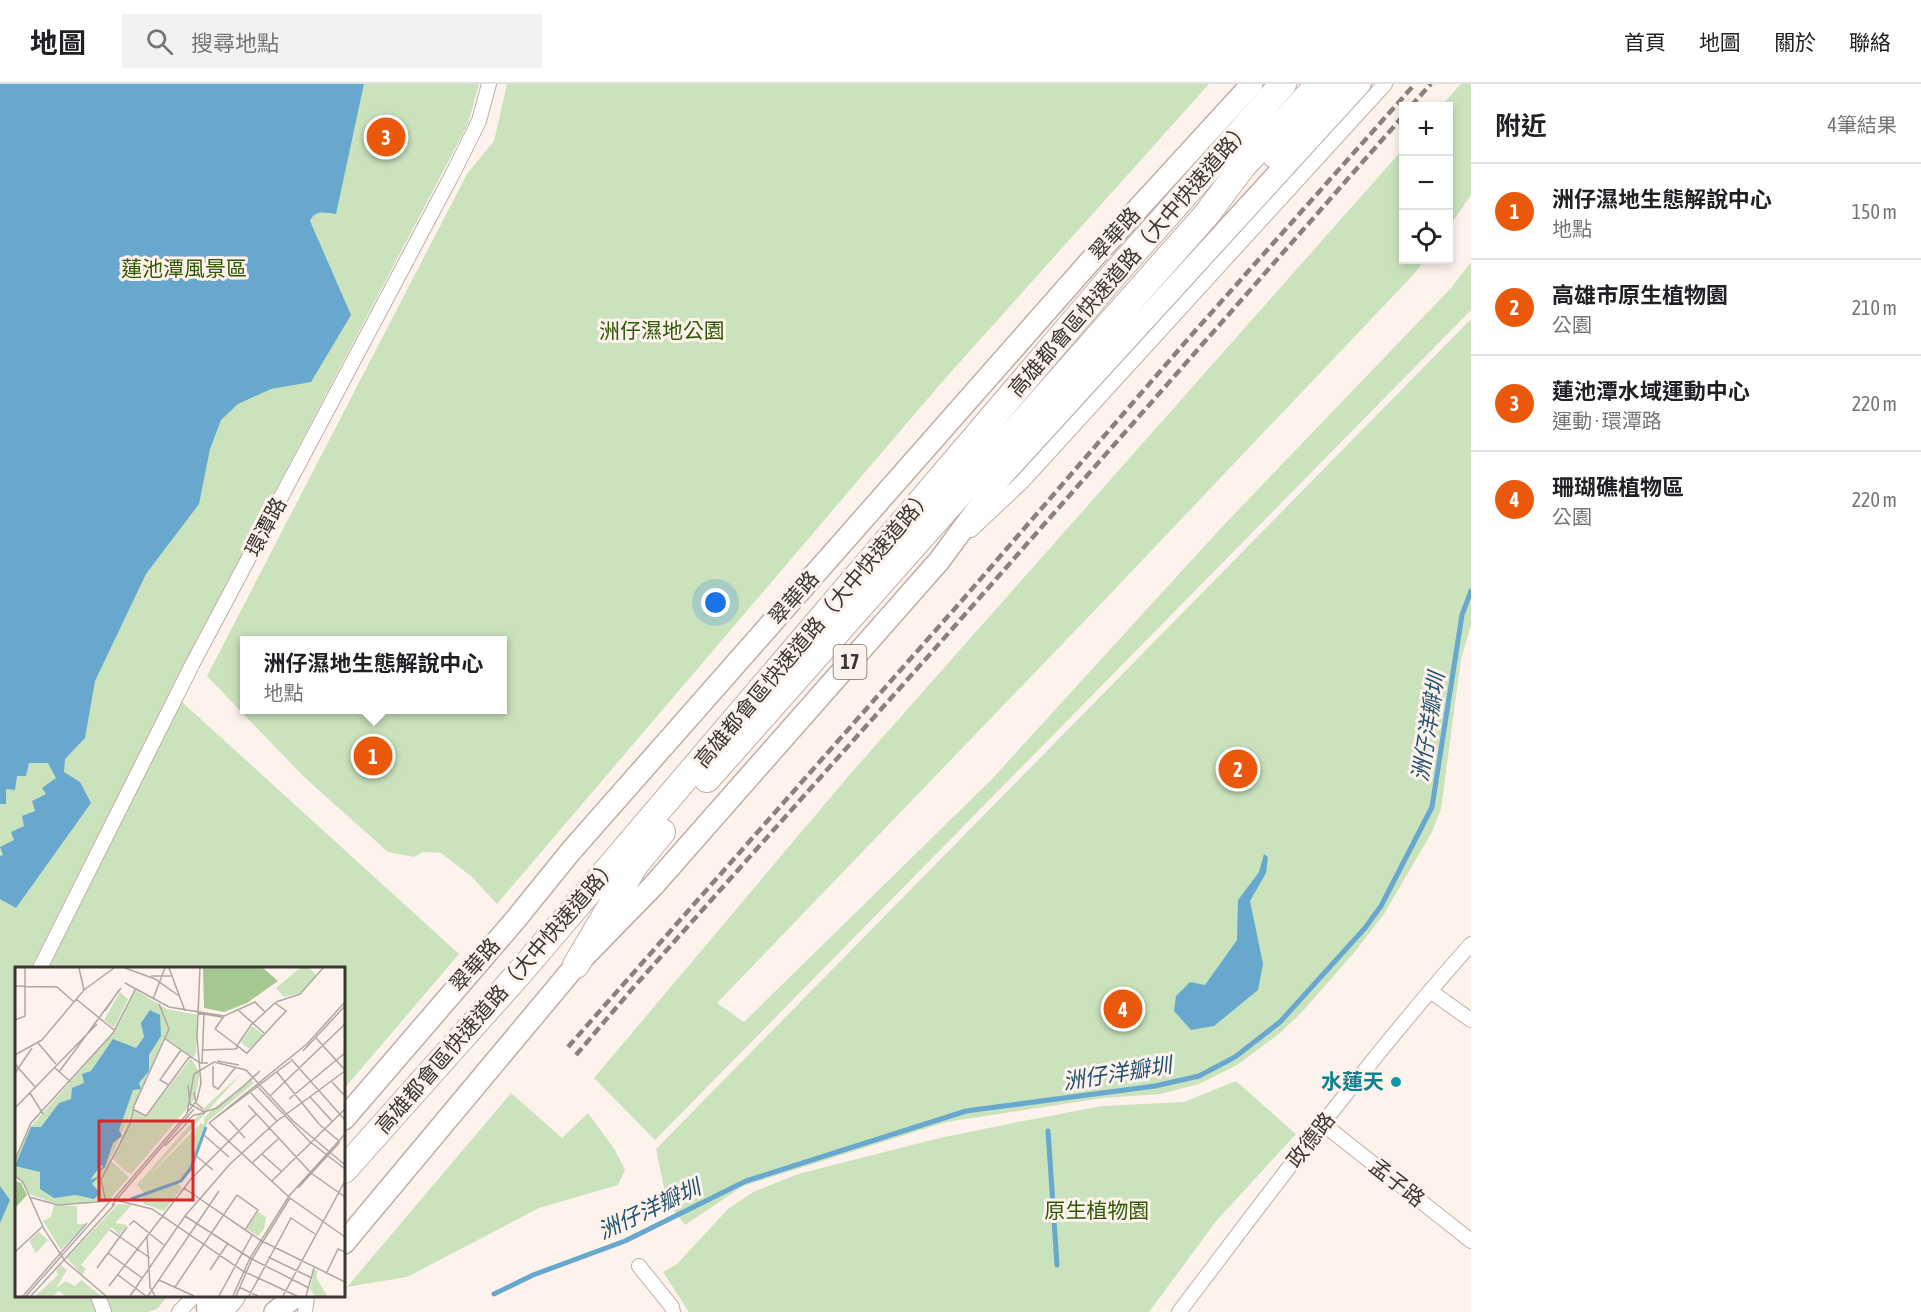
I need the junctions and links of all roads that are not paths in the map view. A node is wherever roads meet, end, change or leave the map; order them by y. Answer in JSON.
{"nodes":[{"id":1,"x":489,"y":84,"type":"edge"},
{"id":2,"x":1252,"y":84,"type":"edge"},
{"id":3,"x":1283,"y":84,"type":"edge"},
{"id":4,"x":1319,"y":84,"type":"edge"},
{"id":5,"x":1346,"y":84,"type":"edge"},
{"id":6,"x":1360,"y":84,"type":"edge"},
{"id":7,"x":1385,"y":84,"type":"edge"},
{"id":8,"x":1207,"y":214,"type":"junction"},
{"id":9,"x":939,"y":561,"type":"junction"},
{"id":10,"x":1471,"y":944,"type":"edge"},
{"id":11,"x":576,"y":965,"type":"junction"},
{"id":12,"x":41,"y":967,"type":"edge"},
{"id":13,"x":1430,"y":991,"type":"junction"},
{"id":14,"x":1471,"y":1020,"type":"edge"},
{"id":15,"x":345,"y":1118,"type":"edge"},
{"id":16,"x":1323,"y":1124,"type":"junction"},
{"id":17,"x":345,"y":1169,"type":"edge"},
{"id":18,"x":1471,"y":1241,"type":"edge"},
{"id":19,"x":345,"y":1242,"type":"edge"},
{"id":20,"x":639,"y":1266,"type":"dead end"},
{"id":21,"x":98,"y":1297,"type":"edge"},
{"id":22,"x":193,"y":1297,"type":"edge"},
{"id":23,"x":207,"y":1297,"type":"edge"},
{"id":24,"x":231,"y":1297,"type":"edge"},
{"id":25,"x":295,"y":1297,"type":"edge"},
{"id":26,"x":307,"y":1297,"type":"edge"},
{"id":27,"x":104,"y":1312,"type":"edge"},
{"id":28,"x":179,"y":1312,"type":"edge"},
{"id":29,"x":208,"y":1312,"type":"edge"},
{"id":30,"x":218,"y":1312,"type":"edge"},
{"id":31,"x":275,"y":1312,"type":"edge"},
{"id":32,"x":305,"y":1312,"type":"edge"},
{"id":33,"x":674,"y":1312,"type":"edge"},
{"id":34,"x":1179,"y":1312,"type":"edge"}],
"edges":[{"from":1,"to":12,"type":"street","name":"環潭路"},
{"from":2,"to":15,"type":"main road","name":"翠華路"},
{"from":3,"to":17,"type":"highway","name":"高雄都會區快速道路（大中快速道路）"},
{"from":4,"to":8,"type":"highway","name":"高雄都會區快速道路（大中快速道路）"},
{"from":5,"to":8,"type":"highway"},
{"from":6,"to":9,"type":"main road","number":"17"},
{"from":7,"to":9,"type":"street"},
{"from":8,"to":11,"type":"highway","name":"高雄都會區快速道路（大中快速道路）"},
{"from":9,"to":11,"type":"main road","number":"17"},
{"from":10,"to":13,"type":"street","name":"政德路"},
{"from":11,"to":19,"type":"main road","number":"17"},
{"from":13,"to":14,"type":"street"},
{"from":13,"to":16,"type":"street","name":"政德路"},
{"from":16,"to":18,"type":"street","name":"孟子路"},
{"from":16,"to":34,"type":"street","name":"政德路"},
{"from":20,"to":33,"type":"street"},
{"from":21,"to":27,"type":"street"},
{"from":22,"to":28,"type":"street"},
{"from":23,"to":29,"type":"main road"},
{"from":24,"to":30,"type":"highway"},
{"from":25,"to":31,"type":"main road"},
{"from":26,"to":32,"type":"street"}]}
